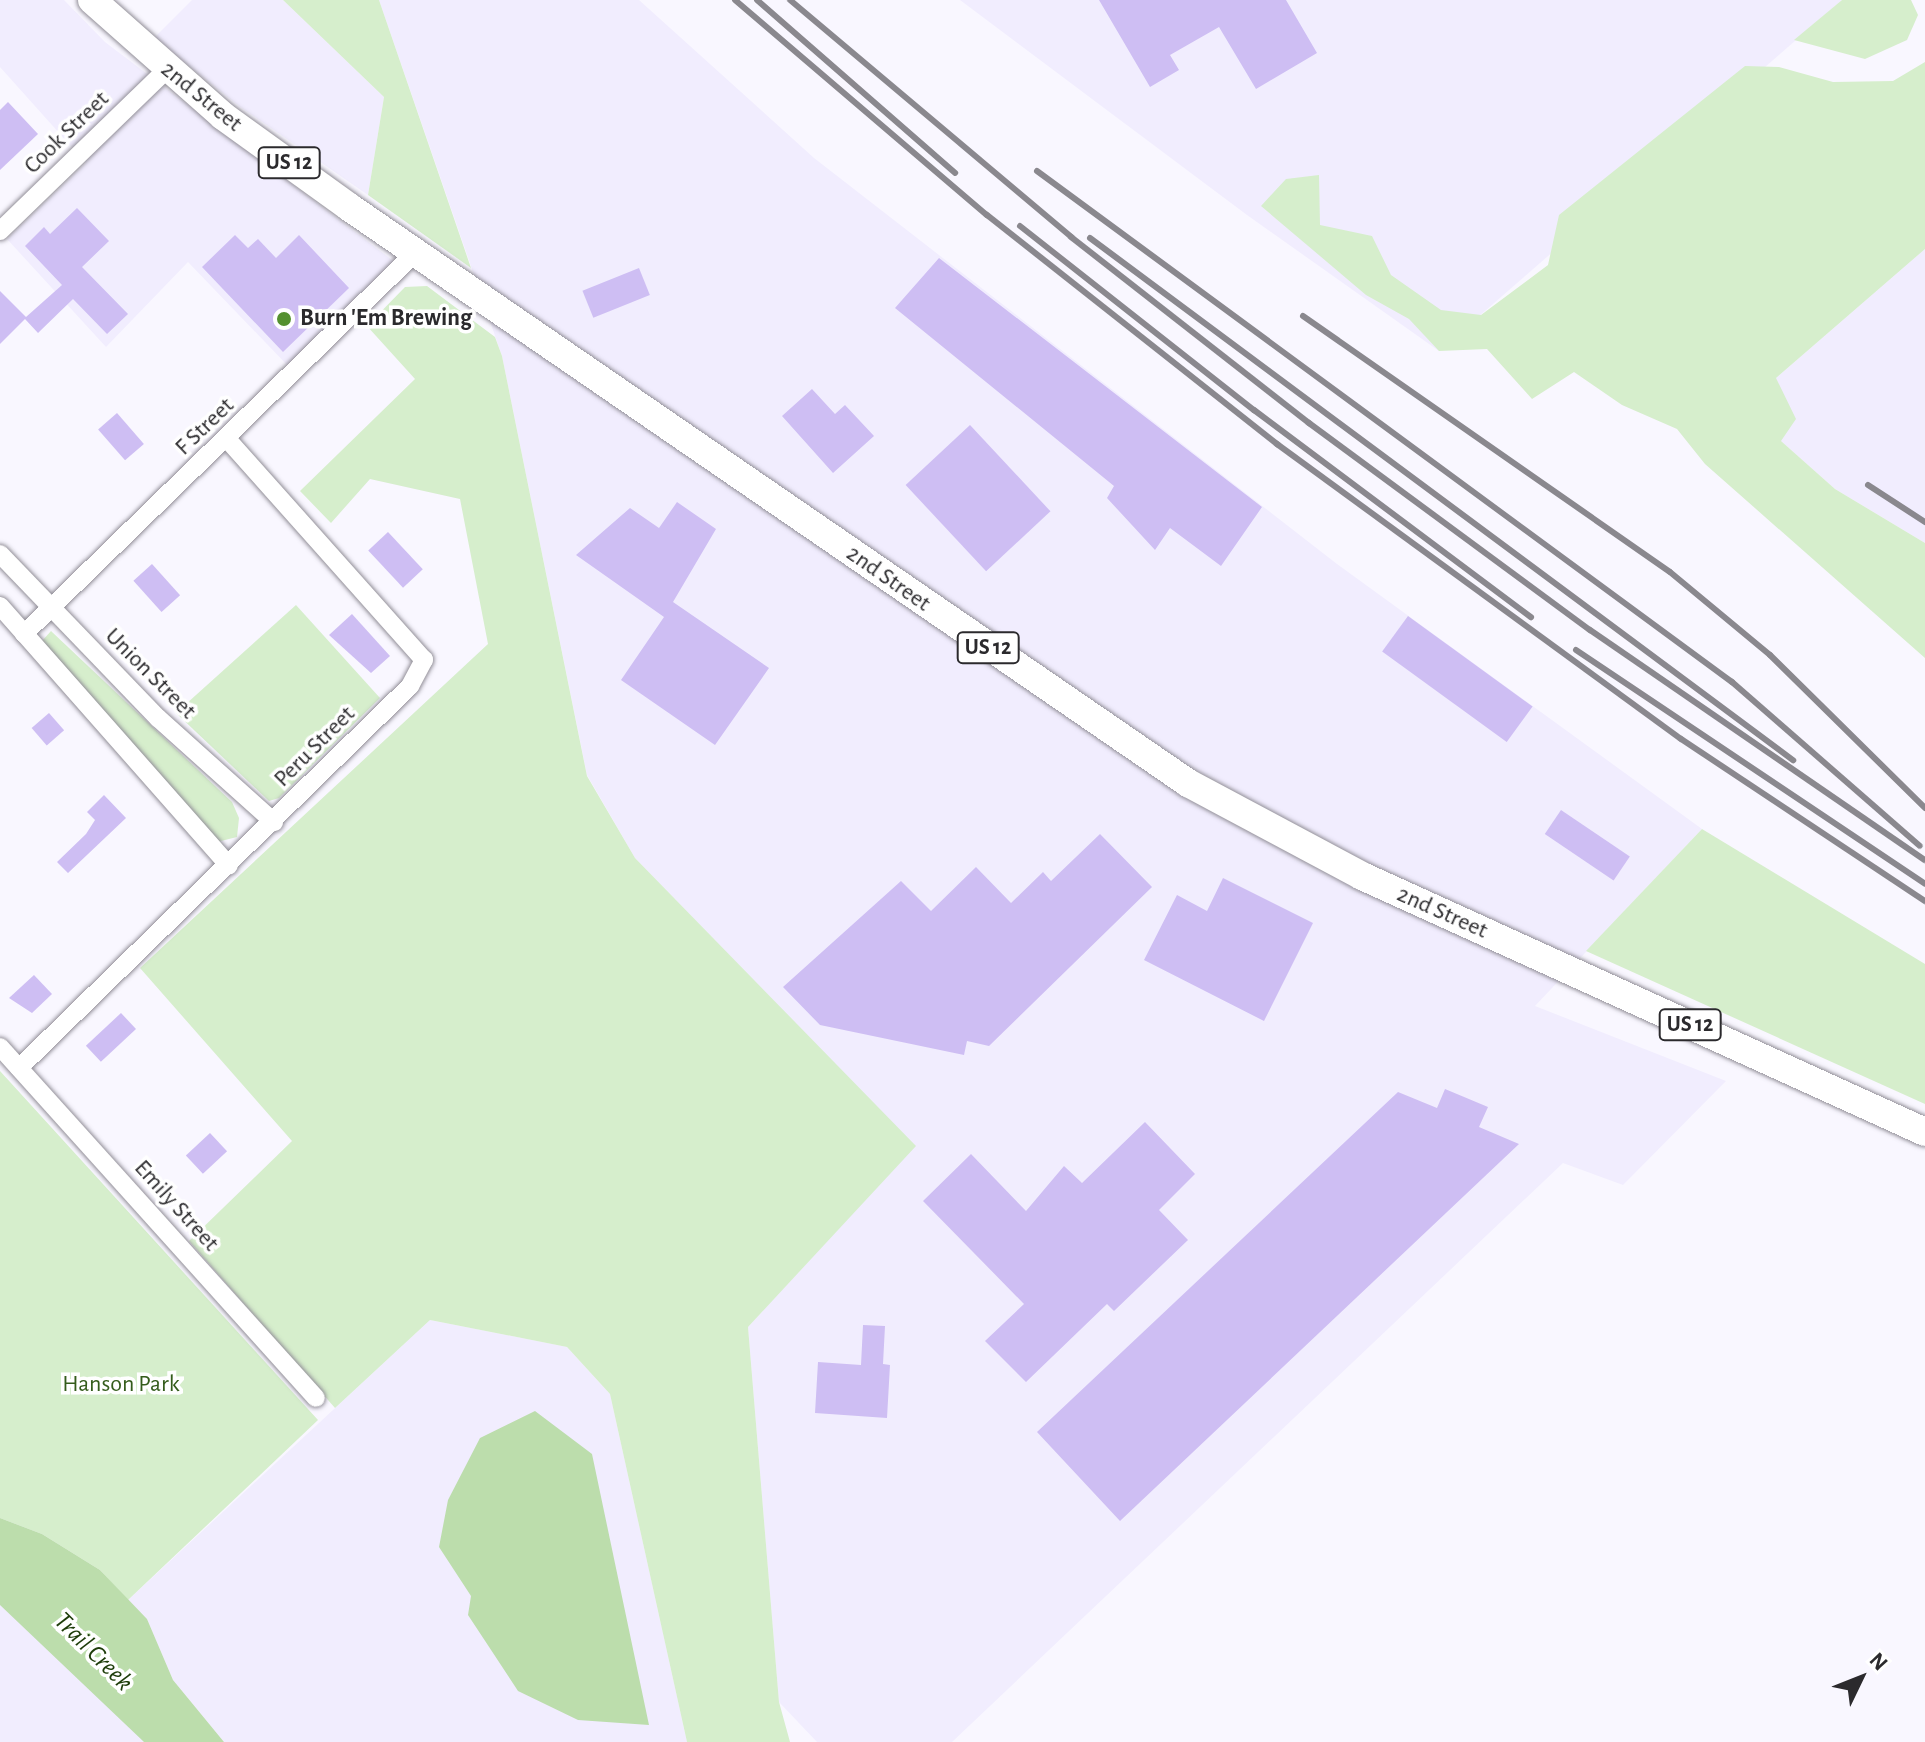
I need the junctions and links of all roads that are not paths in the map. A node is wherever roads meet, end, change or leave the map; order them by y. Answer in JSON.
{"nodes":[{"id":1,"x":92,"y":0,"type":"edge"},
{"id":2,"x":166,"y":70,"type":"junction"},
{"id":3,"x":0,"y":231,"type":"edge"},
{"id":4,"x":415,"y":253,"type":"junction"},
{"id":5,"x":227,"y":439,"type":"junction"},
{"id":6,"x":0,"y":554,"type":"edge"},
{"id":7,"x":0,"y":606,"type":"edge"},
{"id":8,"x":50,"y":609,"type":"junction"},
{"id":9,"x":24,"y":634,"type":"junction"},
{"id":10,"x":274,"y":822,"type":"junction"},
{"id":11,"x":229,"y":866,"type":"junction"},
{"id":12,"x":0,"y":1047,"type":"edge"},
{"id":13,"x":19,"y":1068,"type":"junction"},
{"id":14,"x":1925,"y":1132,"type":"edge"},
{"id":15,"x":316,"y":1398,"type":"dead end"}],
"edges":[{"from":1,"to":2,"type":"main road","name":"2nd Street","number":"US 12"},
{"from":2,"to":3,"type":"street","name":"Cook Street"},
{"from":2,"to":4,"type":"main road","name":"2nd Street","number":"US 12"},
{"from":4,"to":5,"type":"street","name":"F Street"},
{"from":4,"to":14,"type":"main road","name":"2nd Street","number":"US 12"},
{"from":5,"to":8,"type":"street","name":"F Street"},
{"from":5,"to":10,"type":"street","name":"Peru Street"},
{"from":6,"to":8,"type":"street","name":"Union Street"},
{"from":7,"to":9,"type":"street"},
{"from":8,"to":9,"type":"street","name":"F Street"},
{"from":8,"to":10,"type":"street","name":"Union Street"},
{"from":9,"to":11,"type":"street"},
{"from":10,"to":11,"type":"street","name":"Peru Street"},
{"from":11,"to":13,"type":"street","name":"Peru Street"},
{"from":12,"to":13,"type":"street","name":"Emily Street"},
{"from":13,"to":15,"type":"street","name":"Emily Street"}]}
